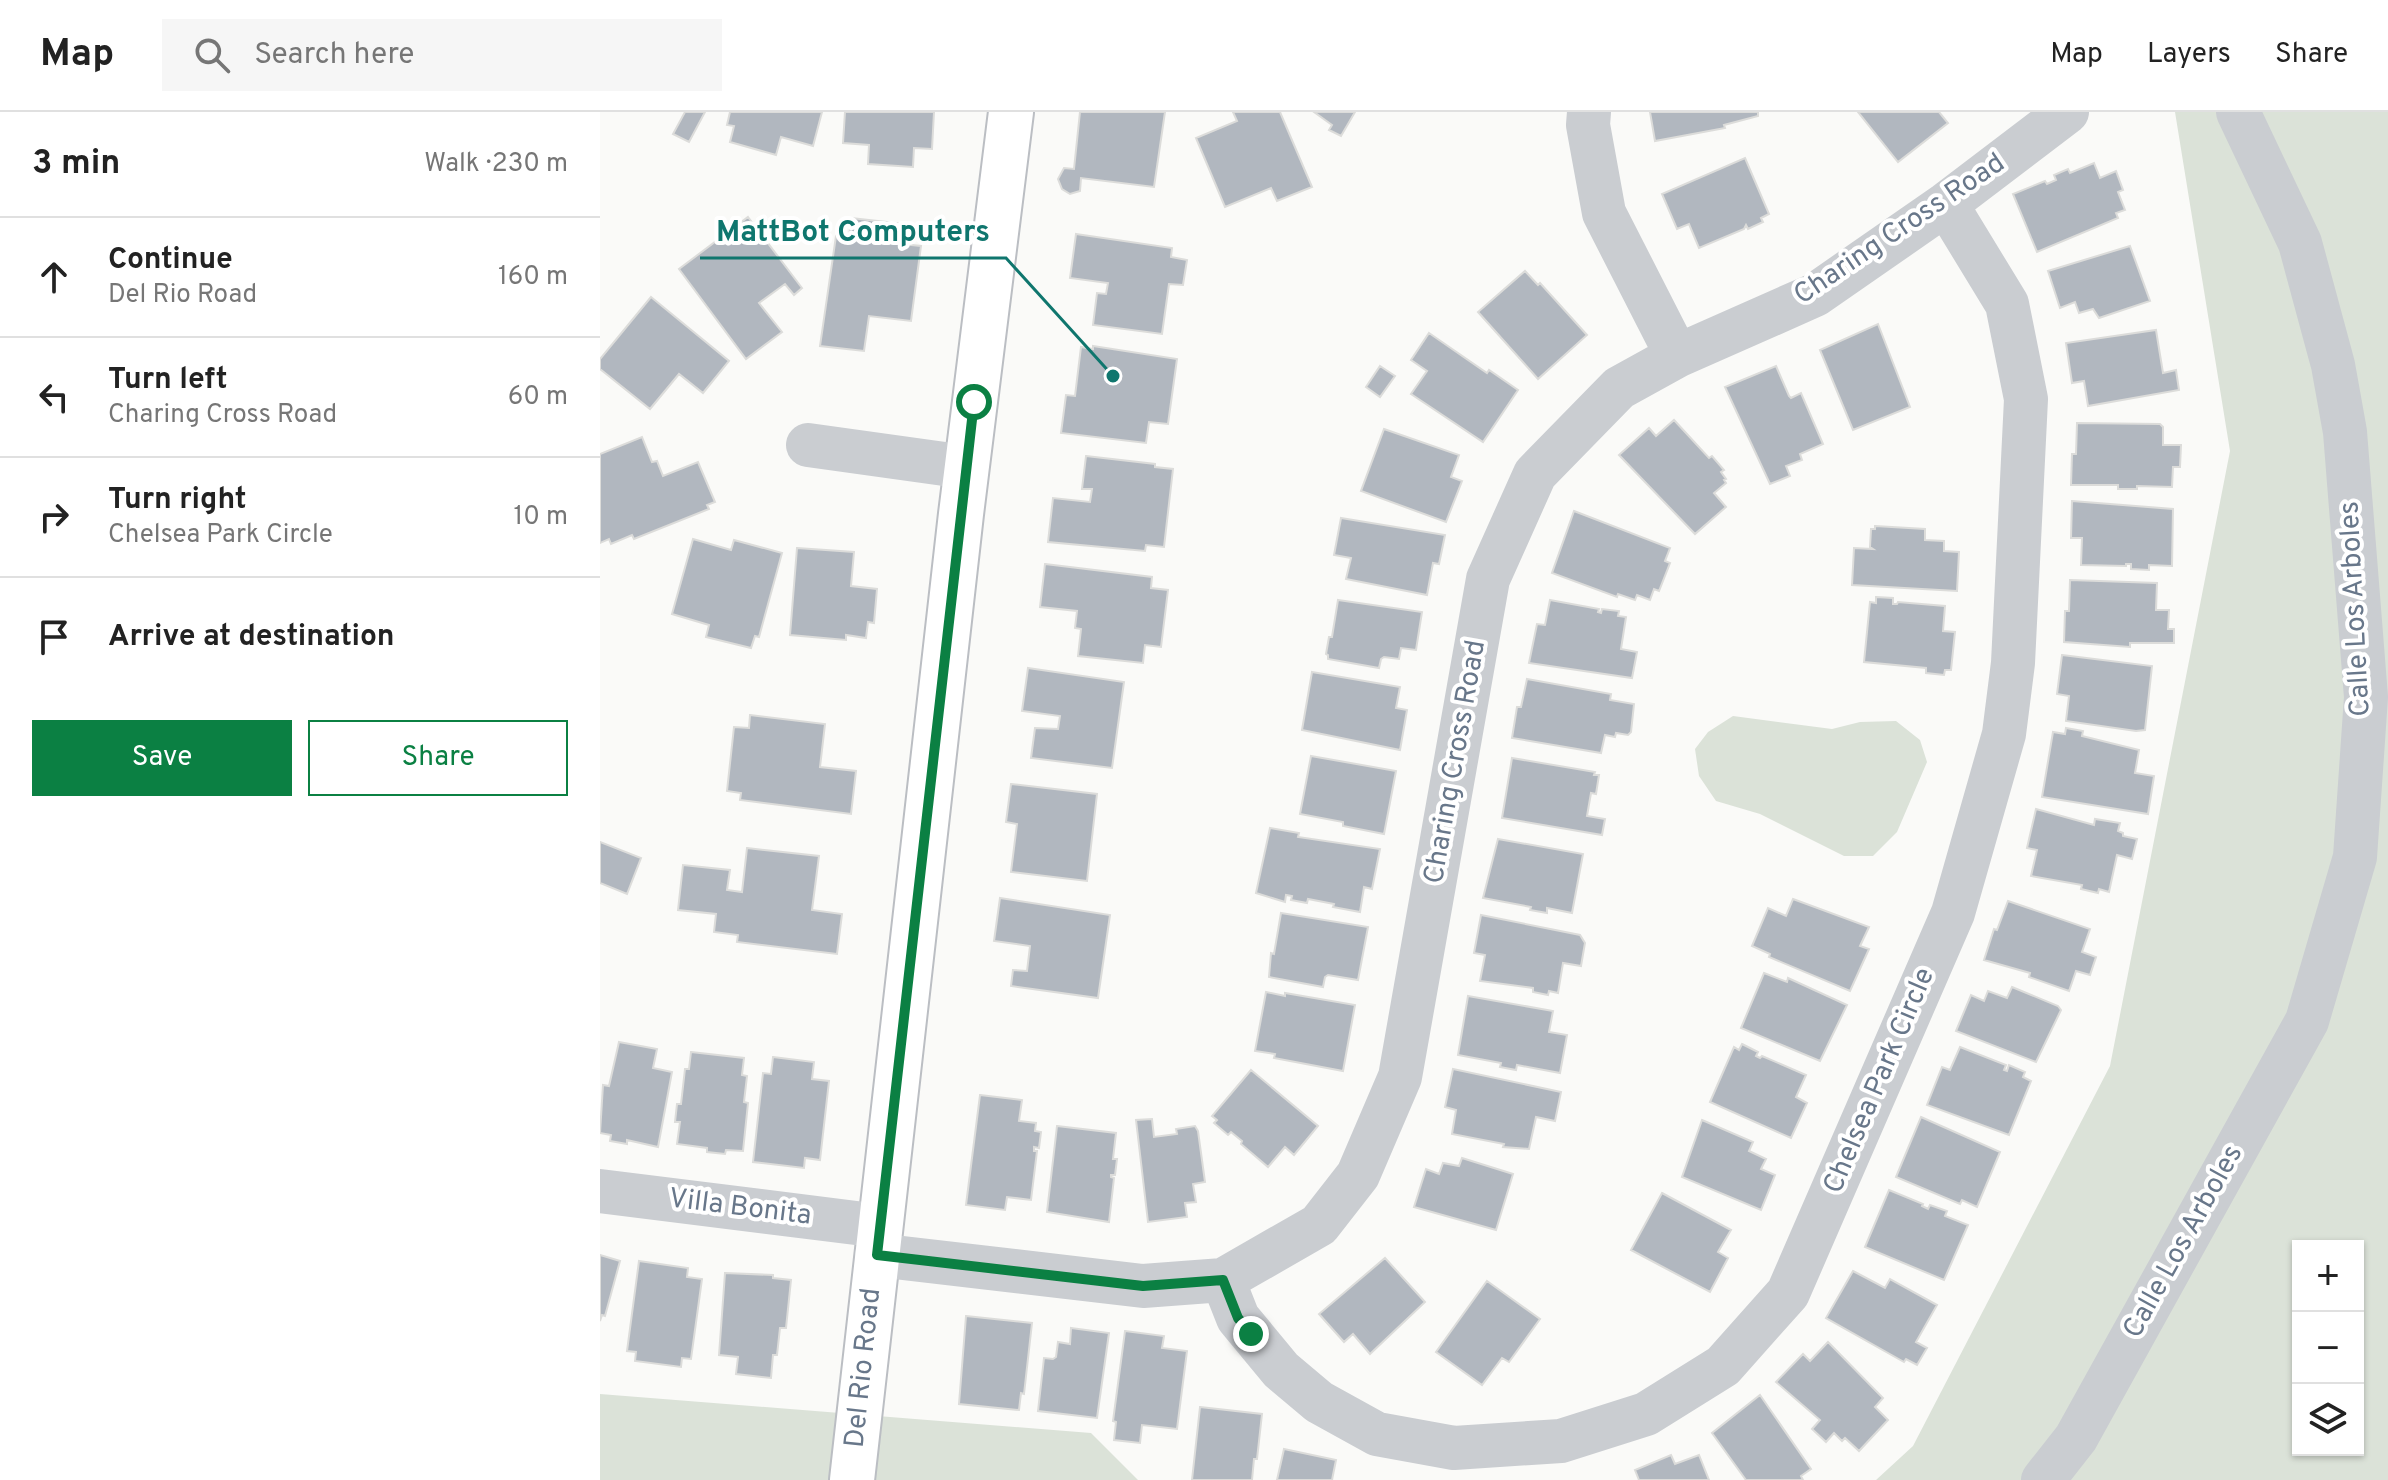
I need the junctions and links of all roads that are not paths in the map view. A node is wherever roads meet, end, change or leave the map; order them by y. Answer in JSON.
{"nodes":[{"id":1,"x":1011,"y":112,"type":"edge"},
{"id":2,"x":1589,"y":112,"type":"edge"},
{"id":3,"x":2067,"y":112,"type":"edge"},
{"id":4,"x":2238,"y":112,"type":"edge"},
{"id":5,"x":1946,"y":204,"type":"junction"},
{"id":6,"x":1677,"y":356,"type":"junction"},
{"id":7,"x":808,"y":445,"type":"dead end"},
{"id":8,"x":966,"y":467,"type":"junction"},
{"id":9,"x":600,"y":1191,"type":"edge"},
{"id":10,"x":878,"y":1241,"type":"junction"},
{"id":11,"x":1223,"y":1280,"type":"junction"},
{"id":12,"x":852,"y":1480,"type":"edge"},
{"id":13,"x":2043,"y":1480,"type":"edge"}],
"edges":[{"from":1,"to":8,"type":"main road","name":"Del Rio Road"},
{"from":2,"to":6,"type":"street"},
{"from":3,"to":5,"type":"street","name":"Charing Cross Road"},
{"from":4,"to":13,"type":"street","name":"Calle Los Arboles"},
{"from":5,"to":6,"type":"street","name":"Charing Cross Road"},
{"from":5,"to":11,"type":"street","name":"Chelsea Park Circle"},
{"from":6,"to":11,"type":"street","name":"Charing Cross Road"},
{"from":7,"to":8,"type":"street"},
{"from":8,"to":10,"type":"main road","name":"Del Rio Road"},
{"from":9,"to":10,"type":"street","name":"Villa Bonita"},
{"from":10,"to":11,"type":"street","name":"Charing Cross Road"},
{"from":10,"to":12,"type":"main road","name":"Del Rio Road"}]}
